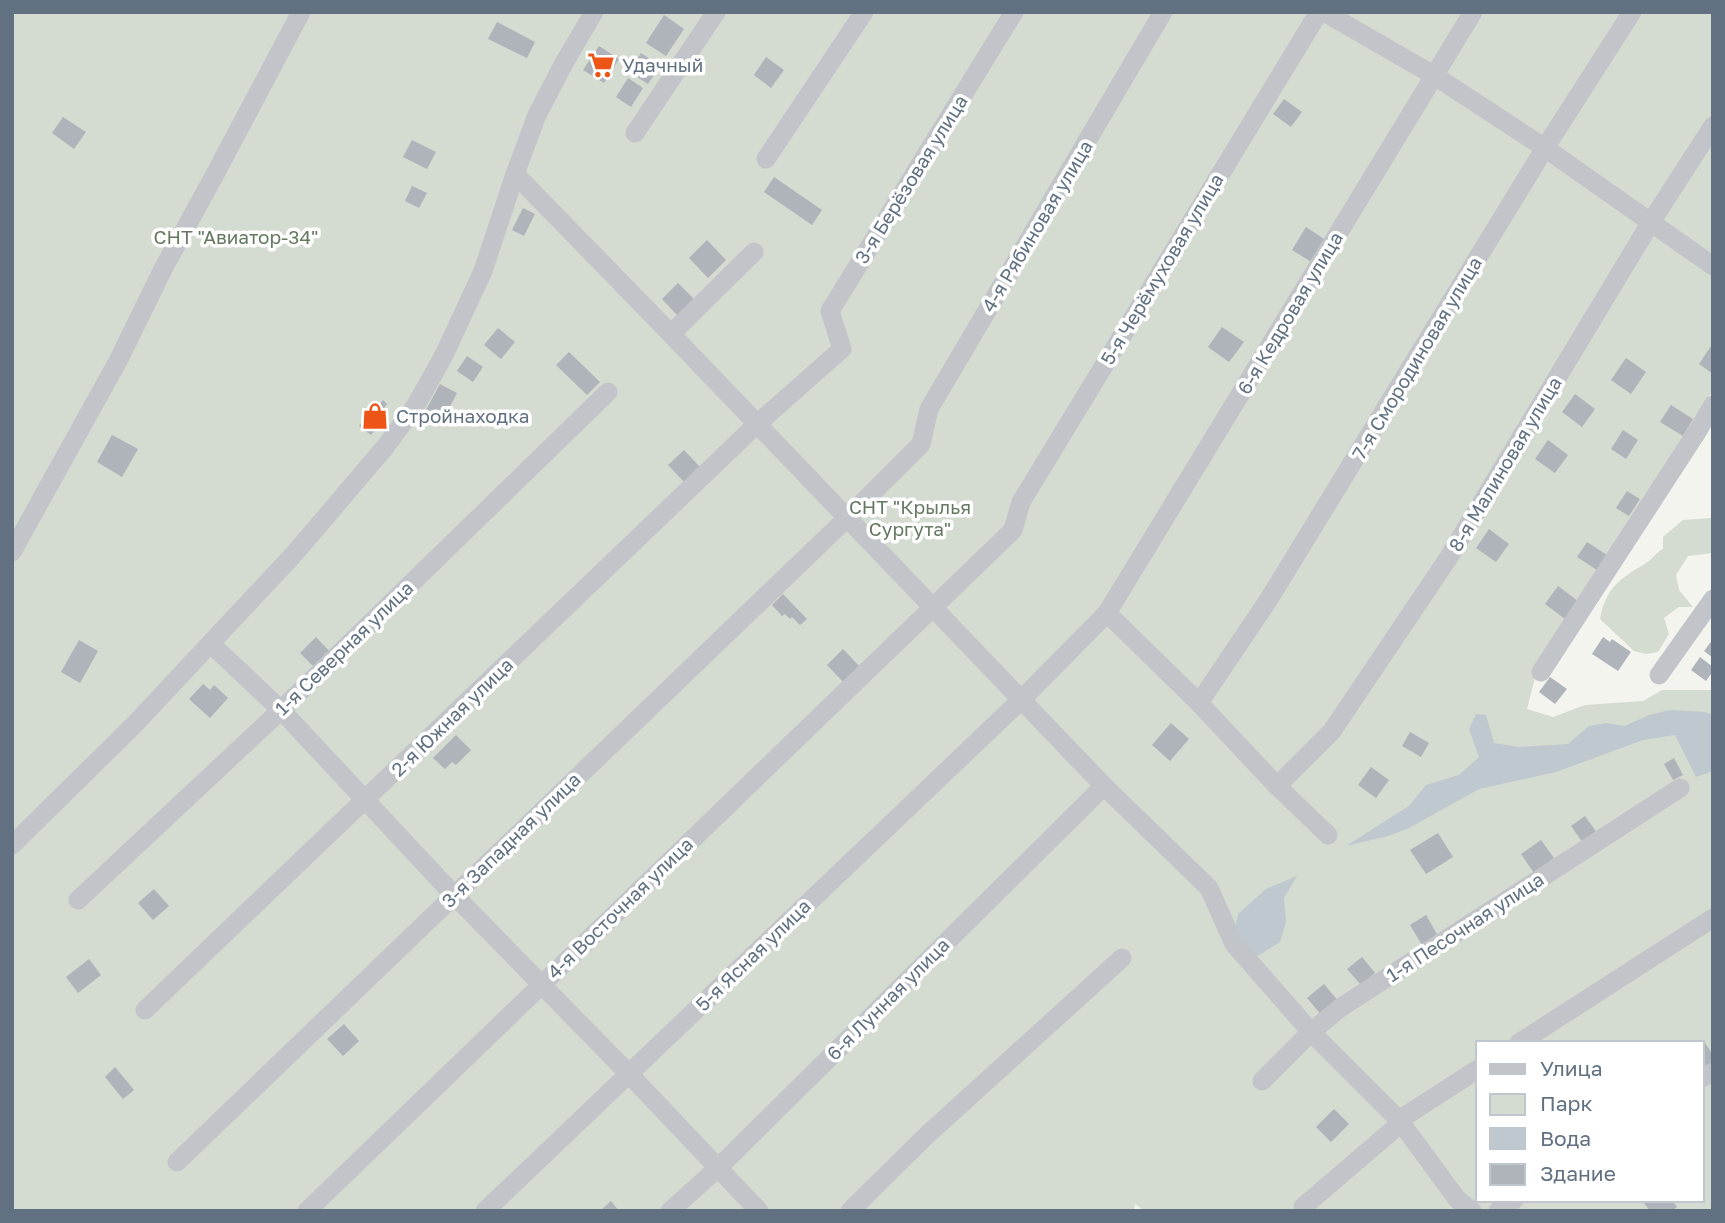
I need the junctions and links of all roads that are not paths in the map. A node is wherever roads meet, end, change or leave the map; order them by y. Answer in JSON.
{"nodes":[{"id":1,"x":302,"y":12,"type":"edge"},
{"id":2,"x":594,"y":12,"type":"edge"},
{"id":3,"x":716,"y":12,"type":"edge"},
{"id":4,"x":864,"y":12,"type":"edge"},
{"id":5,"x":1014,"y":12,"type":"edge"},
{"id":6,"x":1163,"y":12,"type":"edge"},
{"id":7,"x":1321,"y":12,"type":"edge"},
{"id":8,"x":1474,"y":12,"type":"edge"},
{"id":9,"x":1632,"y":12,"type":"edge"},
{"id":10,"x":1435,"y":76,"type":"junction"},
{"id":11,"x":1713,"y":126,"type":"edge"},
{"id":12,"x":635,"y":133,"type":"dead end"},
{"id":13,"x":1545,"y":148,"type":"junction"},
{"id":14,"x":766,"y":159,"type":"dead end"},
{"id":15,"x":515,"y":174,"type":"junction"},
{"id":16,"x":1651,"y":222,"type":"junction"},
{"id":17,"x":754,"y":252,"type":"dead end"},
{"id":18,"x":1713,"y":266,"type":"edge"},
{"id":19,"x":671,"y":334,"type":"junction"},
{"id":20,"x":842,"y":349,"type":"joint"},
{"id":21,"x":608,"y":392,"type":"dead end"},
{"id":22,"x":1713,"y":405,"type":"edge"},
{"id":23,"x":757,"y":424,"type":"junction"},
{"id":24,"x":921,"y":444,"type":"joint"},
{"id":25,"x":847,"y":519,"type":"junction"},
{"id":26,"x":1013,"y":530,"type":"joint"},
{"id":27,"x":12,"y":552,"type":"edge"},
{"id":28,"x":1713,"y":599,"type":"edge"},
{"id":29,"x":933,"y":606,"type":"junction"},
{"id":30,"x":1107,"y":613,"type":"junction"},
{"id":31,"x":211,"y":644,"type":"junction"},
{"id":32,"x":1541,"y":672,"type":"dead end"},
{"id":33,"x":1658,"y":675,"type":"dead end"},
{"id":34,"x":1021,"y":701,"type":"junction"},
{"id":35,"x":1199,"y":703,"type":"junction"},
{"id":36,"x":281,"y":710,"type":"junction"},
{"id":37,"x":1104,"y":786,"type":"junction"},
{"id":38,"x":1277,"y":786,"type":"junction"},
{"id":39,"x":1680,"y":788,"type":"dead end"},
{"id":40,"x":366,"y":800,"type":"junction"},
{"id":41,"x":1328,"y":835,"type":"dead end"},
{"id":42,"x":12,"y":845,"type":"edge"},
{"id":43,"x":454,"y":895,"type":"junction"},
{"id":44,"x":78,"y":900,"type":"dead end"},
{"id":45,"x":1713,"y":918,"type":"edge"},
{"id":46,"x":1122,"y":958,"type":"dead end"},
{"id":47,"x":540,"y":985,"type":"junction"},
{"id":48,"x":145,"y":1010,"type":"dead end"},
{"id":49,"x":1311,"y":1031,"type":"junction"},
{"id":50,"x":1522,"y":1041,"type":"edge"},
{"id":51,"x":1476,"y":1070,"type":"edge"},
{"id":52,"x":629,"y":1074,"type":"junction"},
{"id":53,"x":1262,"y":1081,"type":"dead end"},
{"id":54,"x":1399,"y":1120,"type":"junction"},
{"id":55,"x":177,"y":1162,"type":"dead end"},
{"id":56,"x":718,"y":1168,"type":"junction"},
{"id":57,"x":1303,"y":1207,"type":"dead end"},
{"id":58,"x":307,"y":1211,"type":"edge"},
{"id":59,"x":485,"y":1211,"type":"edge"},
{"id":60,"x":670,"y":1211,"type":"edge"},
{"id":61,"x":760,"y":1211,"type":"edge"},
{"id":62,"x":850,"y":1211,"type":"edge"},
{"id":63,"x":1472,"y":1211,"type":"edge"}],
"edges":[{"from":1,"to":27,"type":"street"},
{"from":2,"to":15,"type":"street"},
{"from":3,"to":12,"type":"street"},
{"from":4,"to":14,"type":"street"},
{"from":5,"to":20,"type":"street","name":"3-я Берёзовая улица"},
{"from":6,"to":24,"type":"street","name":"4-я Рябиновая улица"},
{"from":7,"to":10,"type":"street"},
{"from":7,"to":26,"type":"street","name":"5-я Черёмуховая улица"},
{"from":8,"to":10,"type":"street","name":"6-я Кедровая улица"},
{"from":9,"to":13,"type":"street","name":"7-я Смородиновая улица"},
{"from":10,"to":13,"type":"street"},
{"from":10,"to":30,"type":"street","name":"6-я Кедровая улица"},
{"from":11,"to":16,"type":"street","name":"8-я Малиновая улица"},
{"from":13,"to":16,"type":"street"},
{"from":13,"to":35,"type":"street","name":"7-я Смородиновая улица"},
{"from":15,"to":19,"type":"street"},
{"from":15,"to":31,"type":"street"},
{"from":16,"to":18,"type":"street"},
{"from":16,"to":38,"type":"street","name":"8-я Малиновая улица"},
{"from":17,"to":19,"type":"street"},
{"from":19,"to":23,"type":"street"},
{"from":20,"to":23,"type":"street","name":"2-я Южная улица"},
{"from":21,"to":36,"type":"street","name":"1-я Северная улица"},
{"from":22,"to":32,"type":"street"},
{"from":23,"to":25,"type":"street"},
{"from":23,"to":40,"type":"street","name":"2-я Южная улица"},
{"from":24,"to":25,"type":"street","name":"3-я Западная улица"},
{"from":25,"to":29,"type":"street"},
{"from":25,"to":43,"type":"street","name":"3-я Западная улица"},
{"from":26,"to":29,"type":"street","name":"4-я Восточная улица"},
{"from":28,"to":33,"type":"street"},
{"from":29,"to":34,"type":"street"},
{"from":29,"to":47,"type":"street","name":"4-я Восточная улица"},
{"from":30,"to":34,"type":"street","name":"6-я Кедровая улица"},
{"from":30,"to":35,"type":"street"},
{"from":31,"to":36,"type":"street"},
{"from":31,"to":42,"type":"street"},
{"from":34,"to":37,"type":"street"},
{"from":34,"to":52,"type":"street","name":"5-я Ясная улица"},
{"from":35,"to":38,"type":"street"},
{"from":36,"to":40,"type":"street"},
{"from":36,"to":44,"type":"street","name":"1-я Северная улица"},
{"from":37,"to":49,"type":"street"},
{"from":37,"to":56,"type":"street","name":"6-я Лунная улица"},
{"from":38,"to":41,"type":"street"},
{"from":39,"to":49,"type":"street","name":"1-я Песочная улица"},
{"from":40,"to":43,"type":"street"},
{"from":40,"to":48,"type":"street","name":"2-я Южная улица"},
{"from":43,"to":47,"type":"street"},
{"from":43,"to":55,"type":"street","name":"3-я Западная улица"},
{"from":45,"to":50,"type":"street"},
{"from":46,"to":62,"type":"street"},
{"from":47,"to":52,"type":"street"},
{"from":47,"to":58,"type":"street","name":"4-я Восточная улица"},
{"from":49,"to":53,"type":"street","name":"1-я Песочная улица"},
{"from":49,"to":54,"type":"street"},
{"from":51,"to":54,"type":"street"},
{"from":52,"to":56,"type":"street"},
{"from":52,"to":59,"type":"street","name":"5-я Ясная улица"},
{"from":54,"to":57,"type":"street"},
{"from":54,"to":63,"type":"street"},
{"from":56,"to":60,"type":"street","name":"6-я Лунная улица"},
{"from":56,"to":61,"type":"street"}]}
